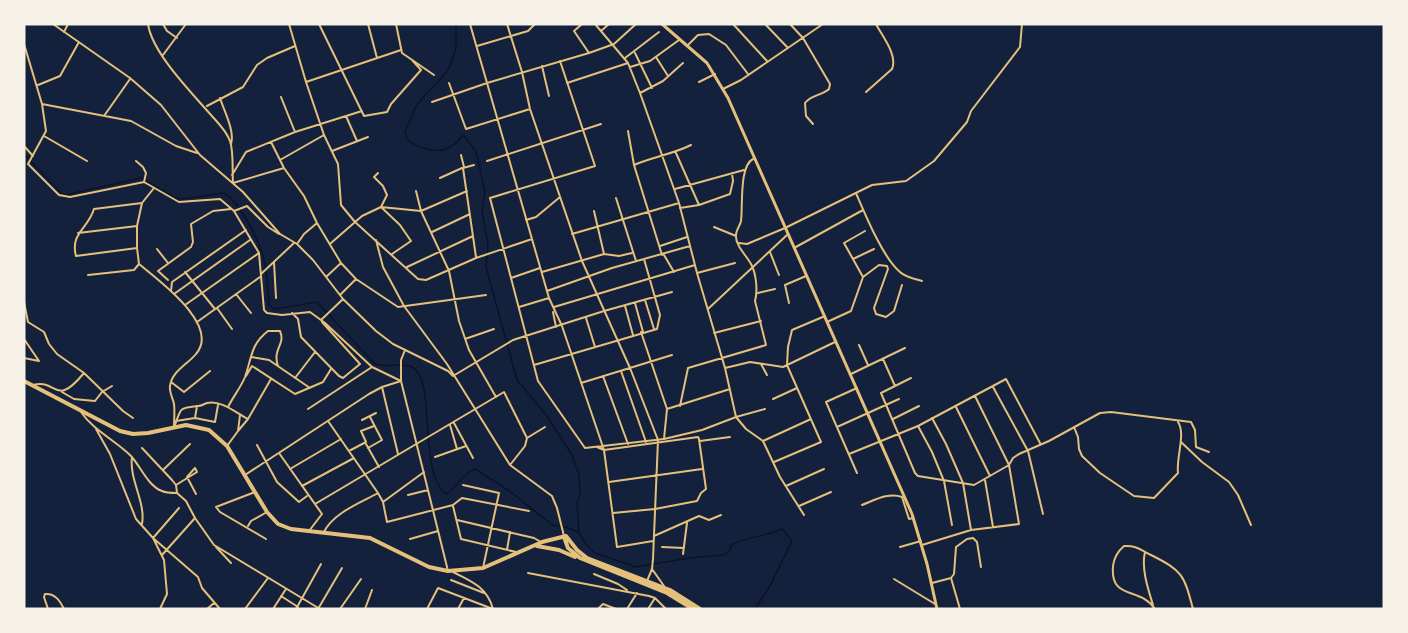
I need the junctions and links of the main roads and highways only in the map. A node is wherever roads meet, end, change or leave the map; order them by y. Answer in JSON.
{"nodes":[{"id":1,"x":24,"y":381,"type":"edge"},
{"id":2,"x":533,"y":546,"type":"junction"},
{"id":3,"x":570,"y":546,"type":"junction"},
{"id":4,"x":559,"y":550,"type":"junction"},
{"id":5,"x":580,"y":558,"type":"junction"},
{"id":6,"x":647,"y":583,"type":"junction"},
{"id":7,"x":693,"y":609,"type":"edge"},
{"id":8,"x":700,"y":609,"type":"edge"}],
"edges":[{"from":1,"to":2,"type":"main road"},
{"from":2,"to":3,"type":"main road"},
{"from":2,"to":4,"type":"main road"},
{"from":3,"to":4,"type":"main road"},
{"from":3,"to":5,"type":"main road"},
{"from":3,"to":6,"type":"main road"},
{"from":4,"to":5,"type":"main road"},
{"from":5,"to":6,"type":"main road"},
{"from":6,"to":7,"type":"main road"},
{"from":6,"to":8,"type":"main road"}]}
